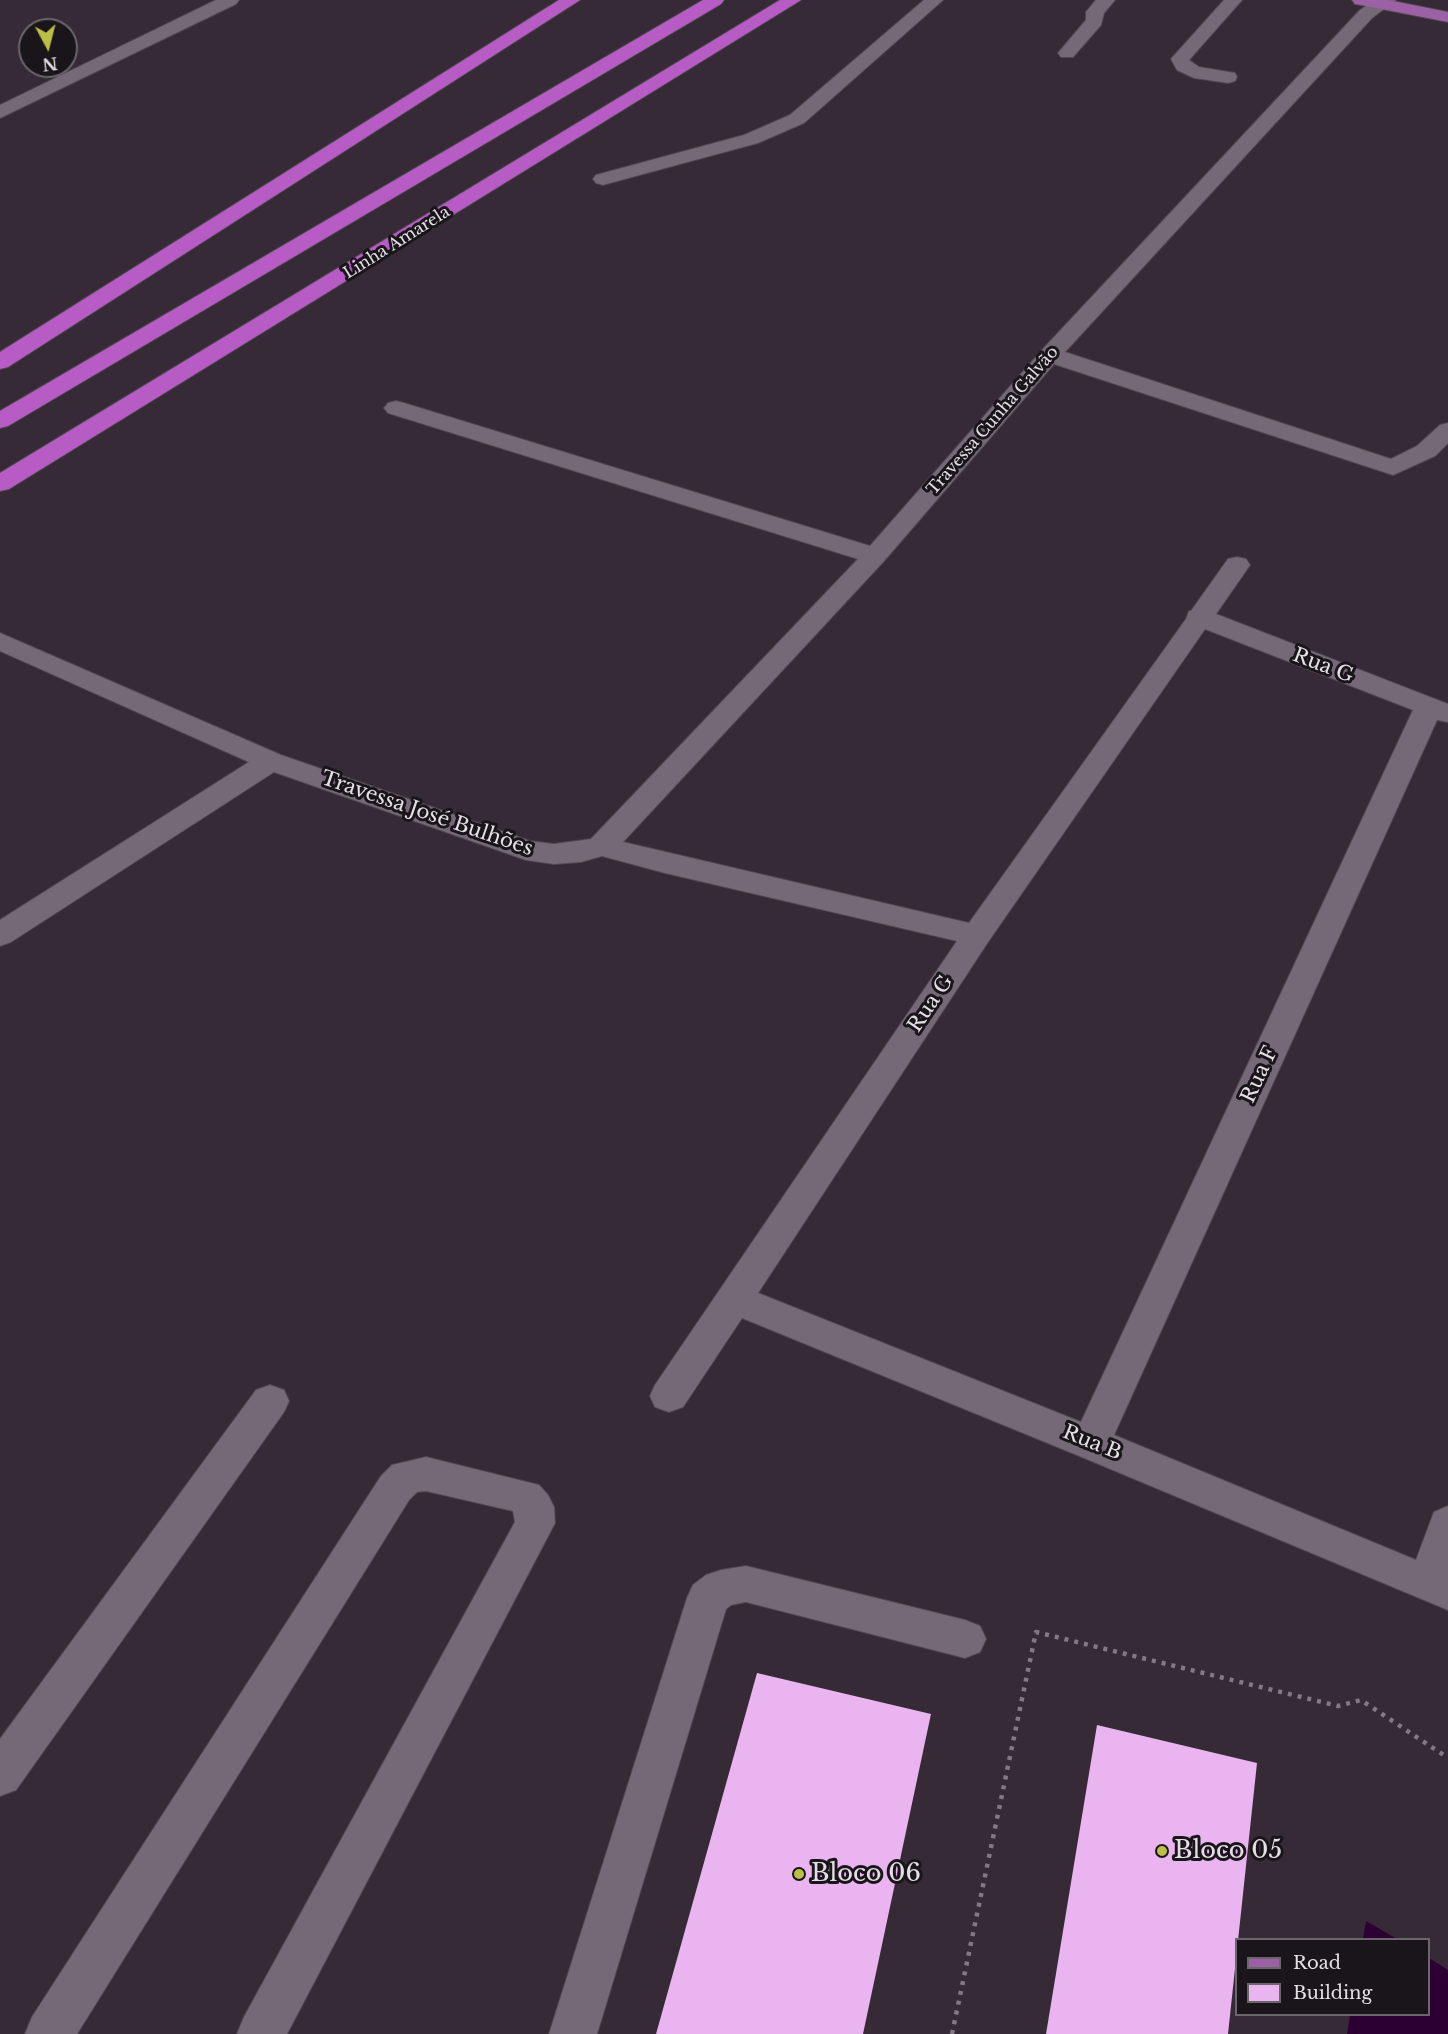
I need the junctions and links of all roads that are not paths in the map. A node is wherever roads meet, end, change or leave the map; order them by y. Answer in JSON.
{"nodes":[{"id":1,"x":230,"y":0,"type":"edge"},
{"id":2,"x":571,"y":0,"type":"edge"},
{"id":3,"x":715,"y":0,"type":"edge"},
{"id":4,"x":792,"y":0,"type":"edge"},
{"id":5,"x":934,"y":0,"type":"edge"},
{"id":6,"x":1106,"y":0,"type":"edge"},
{"id":7,"x":1233,"y":0,"type":"edge"},
{"id":8,"x":1438,"y":0,"type":"edge"},
{"id":9,"x":1377,"y":1,"type":"edge"},
{"id":10,"x":1448,"y":5,"type":"edge"},
{"id":11,"x":1448,"y":17,"type":"edge"},
{"id":12,"x":1067,"y":53,"type":"dead end"},
{"id":13,"x":1228,"y":77,"type":"dead end"},
{"id":14,"x":0,"y":112,"type":"edge"},
{"id":15,"x":603,"y":179,"type":"dead end"},
{"id":16,"x":1050,"y":355,"type":"junction"},
{"id":17,"x":0,"y":362,"type":"edge"},
{"id":18,"x":396,"y":408,"type":"dead end"},
{"id":19,"x":0,"y":421,"type":"edge"},
{"id":20,"x":1448,"y":430,"type":"edge"},
{"id":21,"x":0,"y":484,"type":"edge"},
{"id":22,"x":875,"y":556,"type":"junction"},
{"id":23,"x":1236,"y":565,"type":"dead end"},
{"id":24,"x":1198,"y":617,"type":"junction"},
{"id":25,"x":0,"y":641,"type":"edge"},
{"id":26,"x":1439,"y":711,"type":"edge"},
{"id":27,"x":271,"y":760,"type":"junction"},
{"id":28,"x":602,"y":846,"type":"junction"},
{"id":29,"x":0,"y":935,"type":"edge"},
{"id":30,"x":977,"y":935,"type":"junction"},
{"id":31,"x":734,"y":1299,"type":"junction"},
{"id":32,"x":669,"y":1396,"type":"dead end"},
{"id":33,"x":270,"y":1401,"type":"dead end"},
{"id":34,"x":1091,"y":1443,"type":"junction"},
{"id":35,"x":1448,"y":1524,"type":"edge"},
{"id":36,"x":1439,"y":1588,"type":"edge"},
{"id":37,"x":965,"y":1639,"type":"dead end"},
{"id":38,"x":0,"y":1775,"type":"edge"},
{"id":39,"x":49,"y":2034,"type":"edge"},
{"id":40,"x":261,"y":2034,"type":"edge"},
{"id":41,"x":573,"y":2034,"type":"edge"}],
"edges":[{"from":1,"to":14,"type":"street"},
{"from":2,"to":17,"type":"highway"},
{"from":3,"to":19,"type":"highway"},
{"from":4,"to":21,"type":"highway","name":"Linha Amarela"},
{"from":5,"to":15,"type":"street"},
{"from":6,"to":12,"type":"street"},
{"from":7,"to":13,"type":"street"},
{"from":8,"to":10,"type":"main road"},
{"from":9,"to":11,"type":"main road"},
{"from":9,"to":16,"type":"street","name":"Travessa Cunha Galvão"},
{"from":16,"to":20,"type":"street"},
{"from":16,"to":22,"type":"street","name":"Travessa Cunha Galvão"},
{"from":18,"to":22,"type":"street"},
{"from":22,"to":28,"type":"street","name":"Travessa Cunha Galvão"},
{"from":23,"to":24,"type":"street","name":"Rua G"},
{"from":24,"to":26,"type":"street","name":"Rua G"},
{"from":24,"to":30,"type":"street","name":"Rua G"},
{"from":25,"to":27,"type":"street","name":"Travessa José Bulhões"},
{"from":26,"to":34,"type":"street","name":"Rua F"},
{"from":27,"to":28,"type":"street","name":"Travessa José Bulhões"},
{"from":27,"to":29,"type":"street"},
{"from":28,"to":30,"type":"street","name":"Travessa José Bulhões"},
{"from":30,"to":31,"type":"street","name":"Rua G"},
{"from":31,"to":32,"type":"street","name":"Rua G"},
{"from":31,"to":34,"type":"street","name":"Rua B"},
{"from":33,"to":38,"type":"street"},
{"from":34,"to":36,"type":"street","name":"Rua B"},
{"from":35,"to":36,"type":"street"},
{"from":37,"to":41,"type":"street"},
{"from":39,"to":40,"type":"street"}]}
